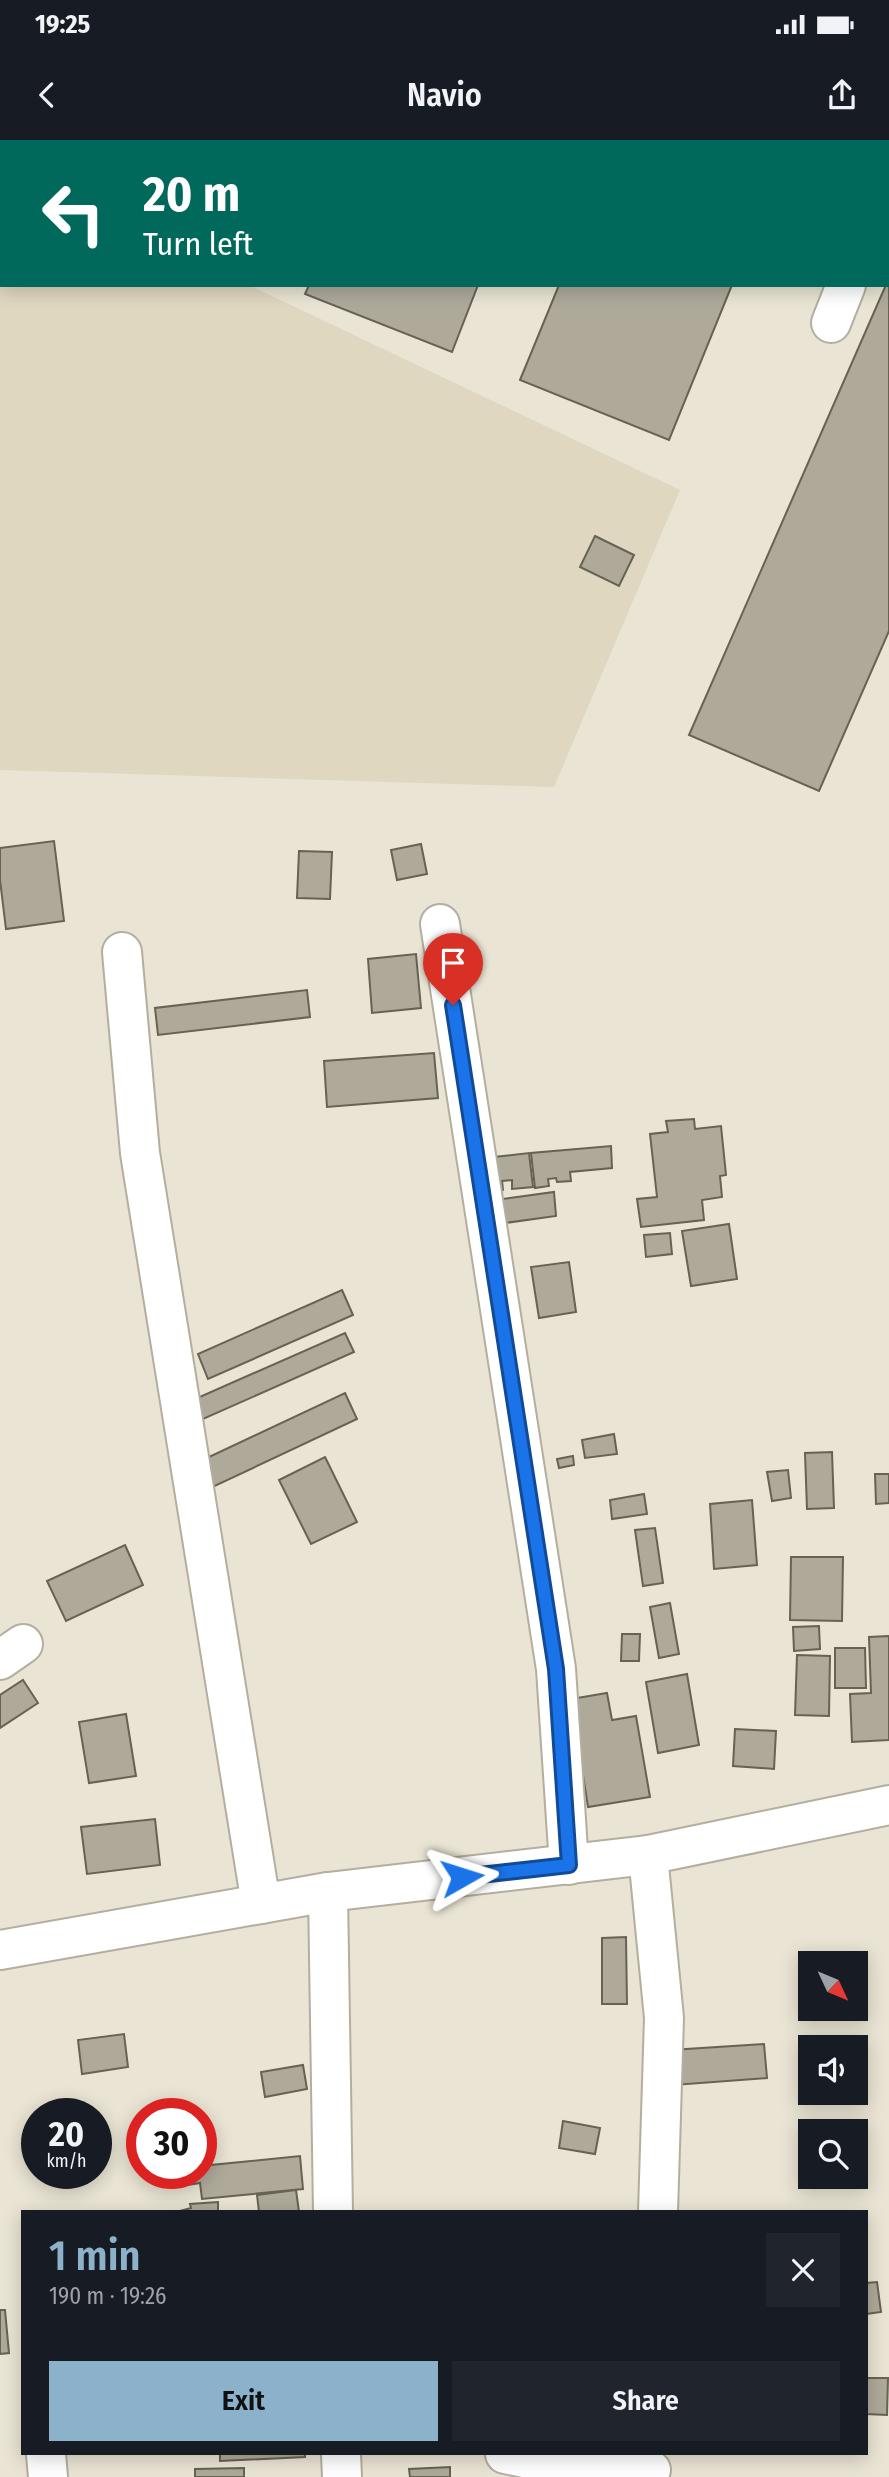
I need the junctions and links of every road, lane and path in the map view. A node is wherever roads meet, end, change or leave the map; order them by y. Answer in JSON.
{"nodes":[{"id":1,"x":86,"y":140,"type":"edge"},
{"id":2,"x":97,"y":140,"type":"edge"},
{"id":3,"x":845,"y":287,"type":"edge"},
{"id":4,"x":831,"y":323,"type":"dead end"},
{"id":5,"x":440,"y":924,"type":"dead end"},
{"id":6,"x":122,"y":952,"type":"dead end"},
{"id":7,"x":889,"y":1805,"type":"edge"},
{"id":8,"x":648,"y":1855,"type":"junction"},
{"id":9,"x":569,"y":1865,"type":"junction"},
{"id":10,"x":328,"y":1892,"type":"junction"},
{"id":11,"x":261,"y":1903,"type":"junction"},
{"id":12,"x":0,"y":1950,"type":"edge"},
{"id":13,"x":333,"y":2210,"type":"edge"},
{"id":14,"x":658,"y":2210,"type":"edge"},
{"id":15,"x":46,"y":2455,"type":"edge"},
{"id":16,"x":341,"y":2455,"type":"edge"},
{"id":17,"x":510,"y":2455,"type":"edge"},
{"id":18,"x":651,"y":2467,"type":"edge"},
{"id":19,"x":48,"y":2477,"type":"edge"},
{"id":20,"x":342,"y":2477,"type":"edge"}],
"edges":[{"from":1,"to":2,"type":"street"},
{"from":3,"to":4,"type":"street"},
{"from":5,"to":9,"type":"street"},
{"from":6,"to":11,"type":"street"},
{"from":7,"to":8,"type":"street"},
{"from":8,"to":9,"type":"street"},
{"from":8,"to":14,"type":"street"},
{"from":9,"to":10,"type":"street"},
{"from":10,"to":11,"type":"street"},
{"from":10,"to":13,"type":"street"},
{"from":11,"to":12,"type":"street"},
{"from":15,"to":19,"type":"street"},
{"from":16,"to":20,"type":"street"},
{"from":17,"to":18,"type":"street"}]}
